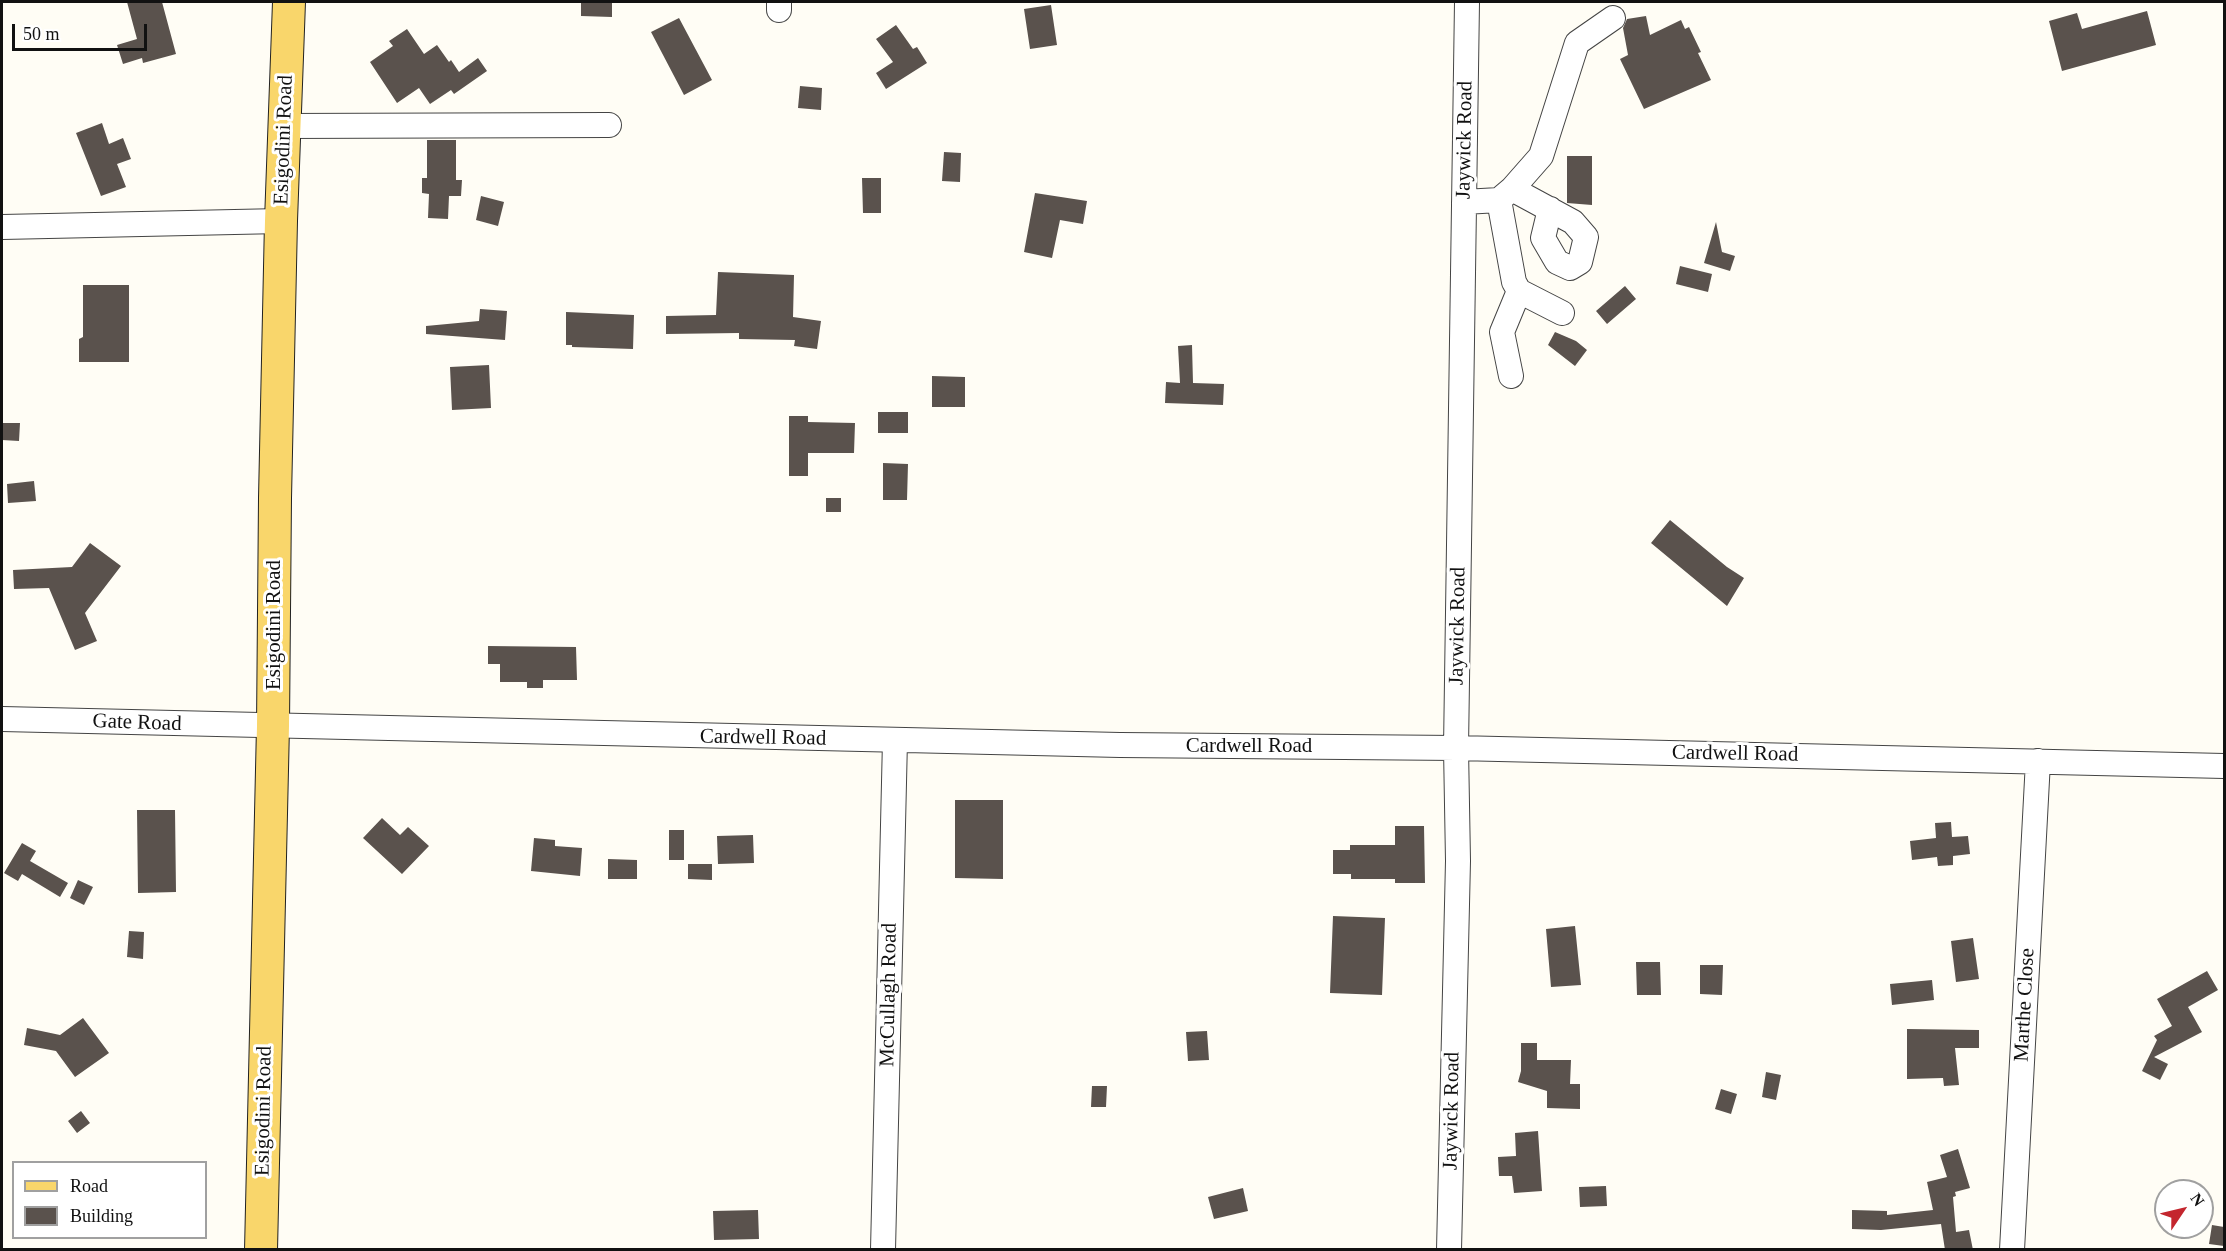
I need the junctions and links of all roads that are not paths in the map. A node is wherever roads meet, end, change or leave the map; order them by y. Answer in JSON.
{"nodes":[{"id":1,"x":289,"y":2,"type":"edge"},
{"id":2,"x":1467,"y":2,"type":"edge"},
{"id":3,"x":1613,"y":18,"type":"dead end"},
{"id":4,"x":609,"y":125,"type":"dead end"},
{"id":5,"x":284,"y":126,"type":"junction"},
{"id":6,"x":1505,"y":194,"type":"junction"},
{"id":7,"x":1464,"y":202,"type":"junction"},
{"id":8,"x":1550,"y":209,"type":"dead end"},
{"id":9,"x":280,"y":221,"type":"junction"},
{"id":10,"x":2,"y":227,"type":"edge"},
{"id":11,"x":1520,"y":291,"type":"junction"},
{"id":12,"x":1562,"y":313,"type":"dead end"},
{"id":13,"x":1511,"y":376,"type":"dead end"},
{"id":14,"x":2,"y":719,"type":"edge"},
{"id":15,"x":273,"y":726,"type":"junction"},
{"id":16,"x":895,"y":741,"type":"junction"},
{"id":17,"x":1456,"y":748,"type":"junction"},
{"id":18,"x":2038,"y":761,"type":"junction"},
{"id":19,"x":2224,"y":766,"type":"edge"},
{"id":20,"x":261,"y":1250,"type":"edge"},
{"id":21,"x":883,"y":1250,"type":"edge"},
{"id":22,"x":1449,"y":1250,"type":"edge"},
{"id":23,"x":2012,"y":1250,"type":"edge"}],
"edges":[{"from":1,"to":5,"type":"main road","name":"Esigodini Road"},
{"from":2,"to":7,"type":"street","name":"Jaywick Road"},
{"from":3,"to":6,"type":"street"},
{"from":4,"to":5,"type":"street"},
{"from":5,"to":9,"type":"main road","name":"Esigodini Road"},
{"from":6,"to":7,"type":"street"},
{"from":6,"to":8,"type":"street"},
{"from":6,"to":11,"type":"street"},
{"from":7,"to":17,"type":"street","name":"Jaywick Road"},
{"from":9,"to":10,"type":"street"},
{"from":9,"to":15,"type":"main road","name":"Esigodini Road"},
{"from":11,"to":12,"type":"street"},
{"from":11,"to":13,"type":"street"},
{"from":14,"to":15,"type":"street","name":"Gate Road"},
{"from":15,"to":16,"type":"street","name":"Cardwell Road"},
{"from":15,"to":20,"type":"main road","name":"Esigodini Road"},
{"from":16,"to":17,"type":"street","name":"Cardwell Road"},
{"from":16,"to":21,"type":"street","name":"McCullagh Road"},
{"from":17,"to":18,"type":"street","name":"Cardwell Road"},
{"from":17,"to":22,"type":"street","name":"Jaywick Road"},
{"from":18,"to":19,"type":"street","name":"Cardwell Road"},
{"from":18,"to":23,"type":"street","name":"Marthe Close"}]}
